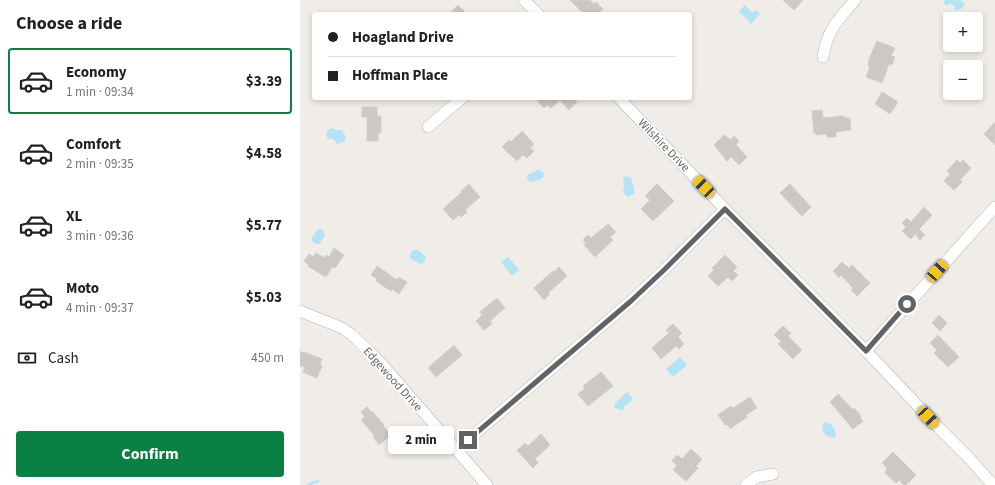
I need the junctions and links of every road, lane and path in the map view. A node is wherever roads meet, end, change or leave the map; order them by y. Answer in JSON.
{"nodes":[{"id":1,"x":524,"y":0,"type":"edge"},
{"id":2,"x":855,"y":0,"type":"edge"},
{"id":3,"x":536,"y":12,"type":"edge"},
{"id":4,"x":823,"y":57,"type":"dead end"},
{"id":5,"x":460,"y":100,"type":"edge"},
{"id":6,"x":621,"y":100,"type":"edge"},
{"id":7,"x":428,"y":127,"type":"dead end"},
{"id":8,"x":995,"y":207,"type":"edge"},
{"id":9,"x":725,"y":209,"type":"junction"},
{"id":10,"x":300,"y":310,"type":"edge"},
{"id":11,"x":866,"y":351,"type":"junction"},
{"id":12,"x":456,"y":450,"type":"junction"},
{"id":13,"x":773,"y":474,"type":"dead end"},
{"id":14,"x":487,"y":485,"type":"edge"},
{"id":15,"x":746,"y":485,"type":"edge"},
{"id":16,"x":993,"y":485,"type":"edge"}],
"edges":[{"from":1,"to":3,"type":"street"},
{"from":2,"to":4,"type":"street"},
{"from":5,"to":7,"type":"street"},
{"from":6,"to":9,"type":"street","name":"Wilshire Drive"},
{"from":8,"to":11,"type":"street"},
{"from":9,"to":11,"type":"street","name":"Wilshire Drive"},
{"from":9,"to":12,"type":"street"},
{"from":10,"to":12,"type":"street","name":"Edgewood Drive"},
{"from":11,"to":16,"type":"street","name":"Wilshire Drive"},
{"from":12,"to":14,"type":"street","name":"Edgewood Drive"},
{"from":13,"to":15,"type":"street"}]}
